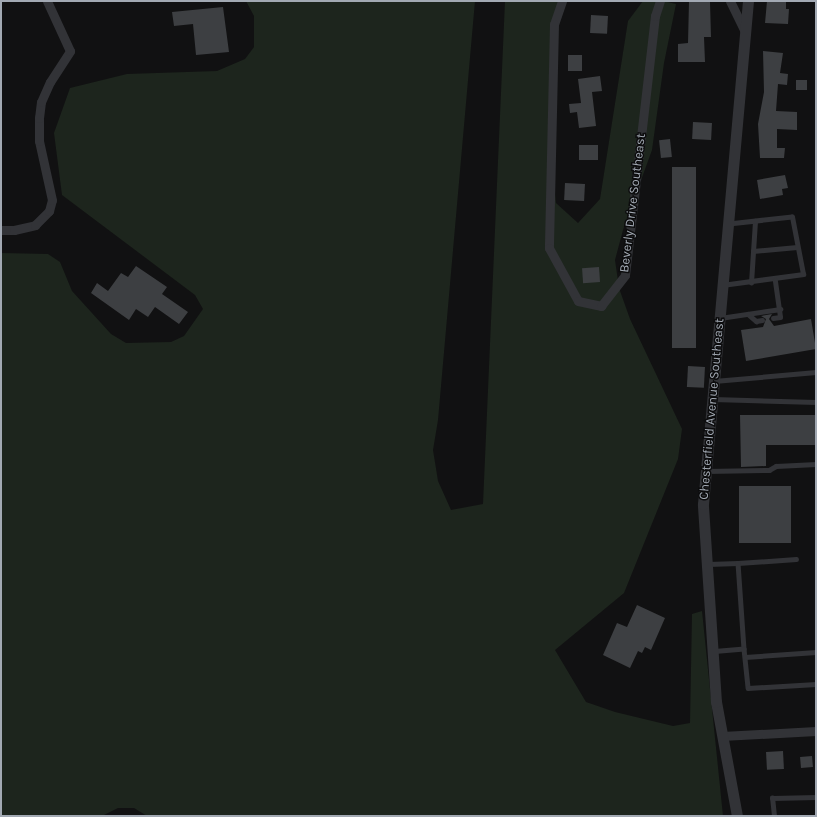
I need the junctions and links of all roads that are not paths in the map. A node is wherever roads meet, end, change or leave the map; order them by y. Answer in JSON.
{"nodes":[{"id":1,"x":47,"y":1,"type":"edge"},
{"id":2,"x":562,"y":1,"type":"edge"},
{"id":3,"x":660,"y":1,"type":"edge"},
{"id":4,"x":730,"y":1,"type":"edge"},
{"id":5,"x":748,"y":1,"type":"edge"},
{"id":6,"x":745,"y":32,"type":"junction"},
{"id":7,"x":754,"y":221,"type":"junction"},
{"id":8,"x":729,"y":224,"type":"junction"},
{"id":9,"x":1,"y":230,"type":"edge"},
{"id":10,"x":798,"y":246,"type":"junction"},
{"id":11,"x":753,"y":251,"type":"junction"},
{"id":12,"x":775,"y":280,"type":"junction"},
{"id":13,"x":751,"y":282,"type":"junction"},
{"id":14,"x":722,"y":285,"type":"junction"},
{"id":15,"x":780,"y":309,"type":"junction"},
{"id":16,"x":748,"y":314,"type":"junction"},
{"id":17,"x":719,"y":318,"type":"junction"},
{"id":18,"x":773,"y":318,"type":"dead end"},
{"id":19,"x":762,"y":320,"type":"dead end"},
{"id":20,"x":816,"y":372,"type":"edge"},
{"id":21,"x":714,"y":381,"type":"junction"},
{"id":22,"x":713,"y":399,"type":"junction"},
{"id":23,"x":816,"y":402,"type":"edge"},
{"id":24,"x":816,"y":464,"type":"edge"},
{"id":25,"x":706,"y":471,"type":"junction"},
{"id":26,"x":796,"y":559,"type":"dead end"},
{"id":27,"x":738,"y":563,"type":"junction"},
{"id":28,"x":707,"y":564,"type":"junction"},
{"id":29,"x":744,"y":649,"type":"junction"},
{"id":30,"x":712,"y":652,"type":"junction"},
{"id":31,"x":816,"y":652,"type":"edge"},
{"id":32,"x":745,"y":657,"type":"junction"},
{"id":33,"x":816,"y":684,"type":"edge"},
{"id":34,"x":816,"y":731,"type":"edge"},
{"id":35,"x":722,"y":736,"type":"junction"},
{"id":36,"x":816,"y":797,"type":"edge"},
{"id":37,"x":737,"y":816,"type":"edge"},
{"id":38,"x":774,"y":816,"type":"edge"}],
"edges":[{"from":1,"to":9,"type":"street"},
{"from":2,"to":3,"type":"street","name":"Beverly Drive Southeast"},
{"from":4,"to":6,"type":"street"},
{"from":5,"to":6,"type":"street","name":"Chesterfield Avenue Southeast"},
{"from":6,"to":8,"type":"street","name":"Chesterfield Avenue Southeast"},
{"from":7,"to":8,"type":"lane"},
{"from":7,"to":10,"type":"lane"},
{"from":7,"to":11,"type":"lane"},
{"from":8,"to":14,"type":"street","name":"Chesterfield Avenue Southeast"},
{"from":10,"to":11,"type":"lane"},
{"from":10,"to":12,"type":"lane"},
{"from":11,"to":13,"type":"lane"},
{"from":12,"to":13,"type":"lane"},
{"from":12,"to":15,"type":"lane"},
{"from":13,"to":14,"type":"lane"},
{"from":14,"to":17,"type":"street","name":"Chesterfield Avenue Southeast"},
{"from":15,"to":16,"type":"lane"},
{"from":15,"to":18,"type":"lane"},
{"from":16,"to":17,"type":"lane"},
{"from":16,"to":19,"type":"lane"},
{"from":17,"to":21,"type":"street","name":"Chesterfield Avenue Southeast"},
{"from":20,"to":21,"type":"lane"},
{"from":21,"to":22,"type":"street","name":"Chesterfield Avenue Southeast"},
{"from":22,"to":23,"type":"lane"},
{"from":22,"to":25,"type":"street","name":"Chesterfield Avenue Southeast"},
{"from":24,"to":25,"type":"lane"},
{"from":25,"to":28,"type":"street","name":"Chesterfield Avenue Southeast"},
{"from":26,"to":27,"type":"lane"},
{"from":27,"to":28,"type":"lane"},
{"from":27,"to":29,"type":"lane"},
{"from":28,"to":30,"type":"street","name":"Chesterfield Avenue Southeast"},
{"from":29,"to":30,"type":"lane"},
{"from":29,"to":32,"type":"lane"},
{"from":30,"to":35,"type":"street","name":"Chesterfield Avenue Southeast"},
{"from":31,"to":32,"type":"lane"},
{"from":32,"to":33,"type":"lane"},
{"from":34,"to":35,"type":"street"},
{"from":35,"to":37,"type":"street","name":"Chesterfield Avenue Southeast"},
{"from":36,"to":38,"type":"lane"}]}
